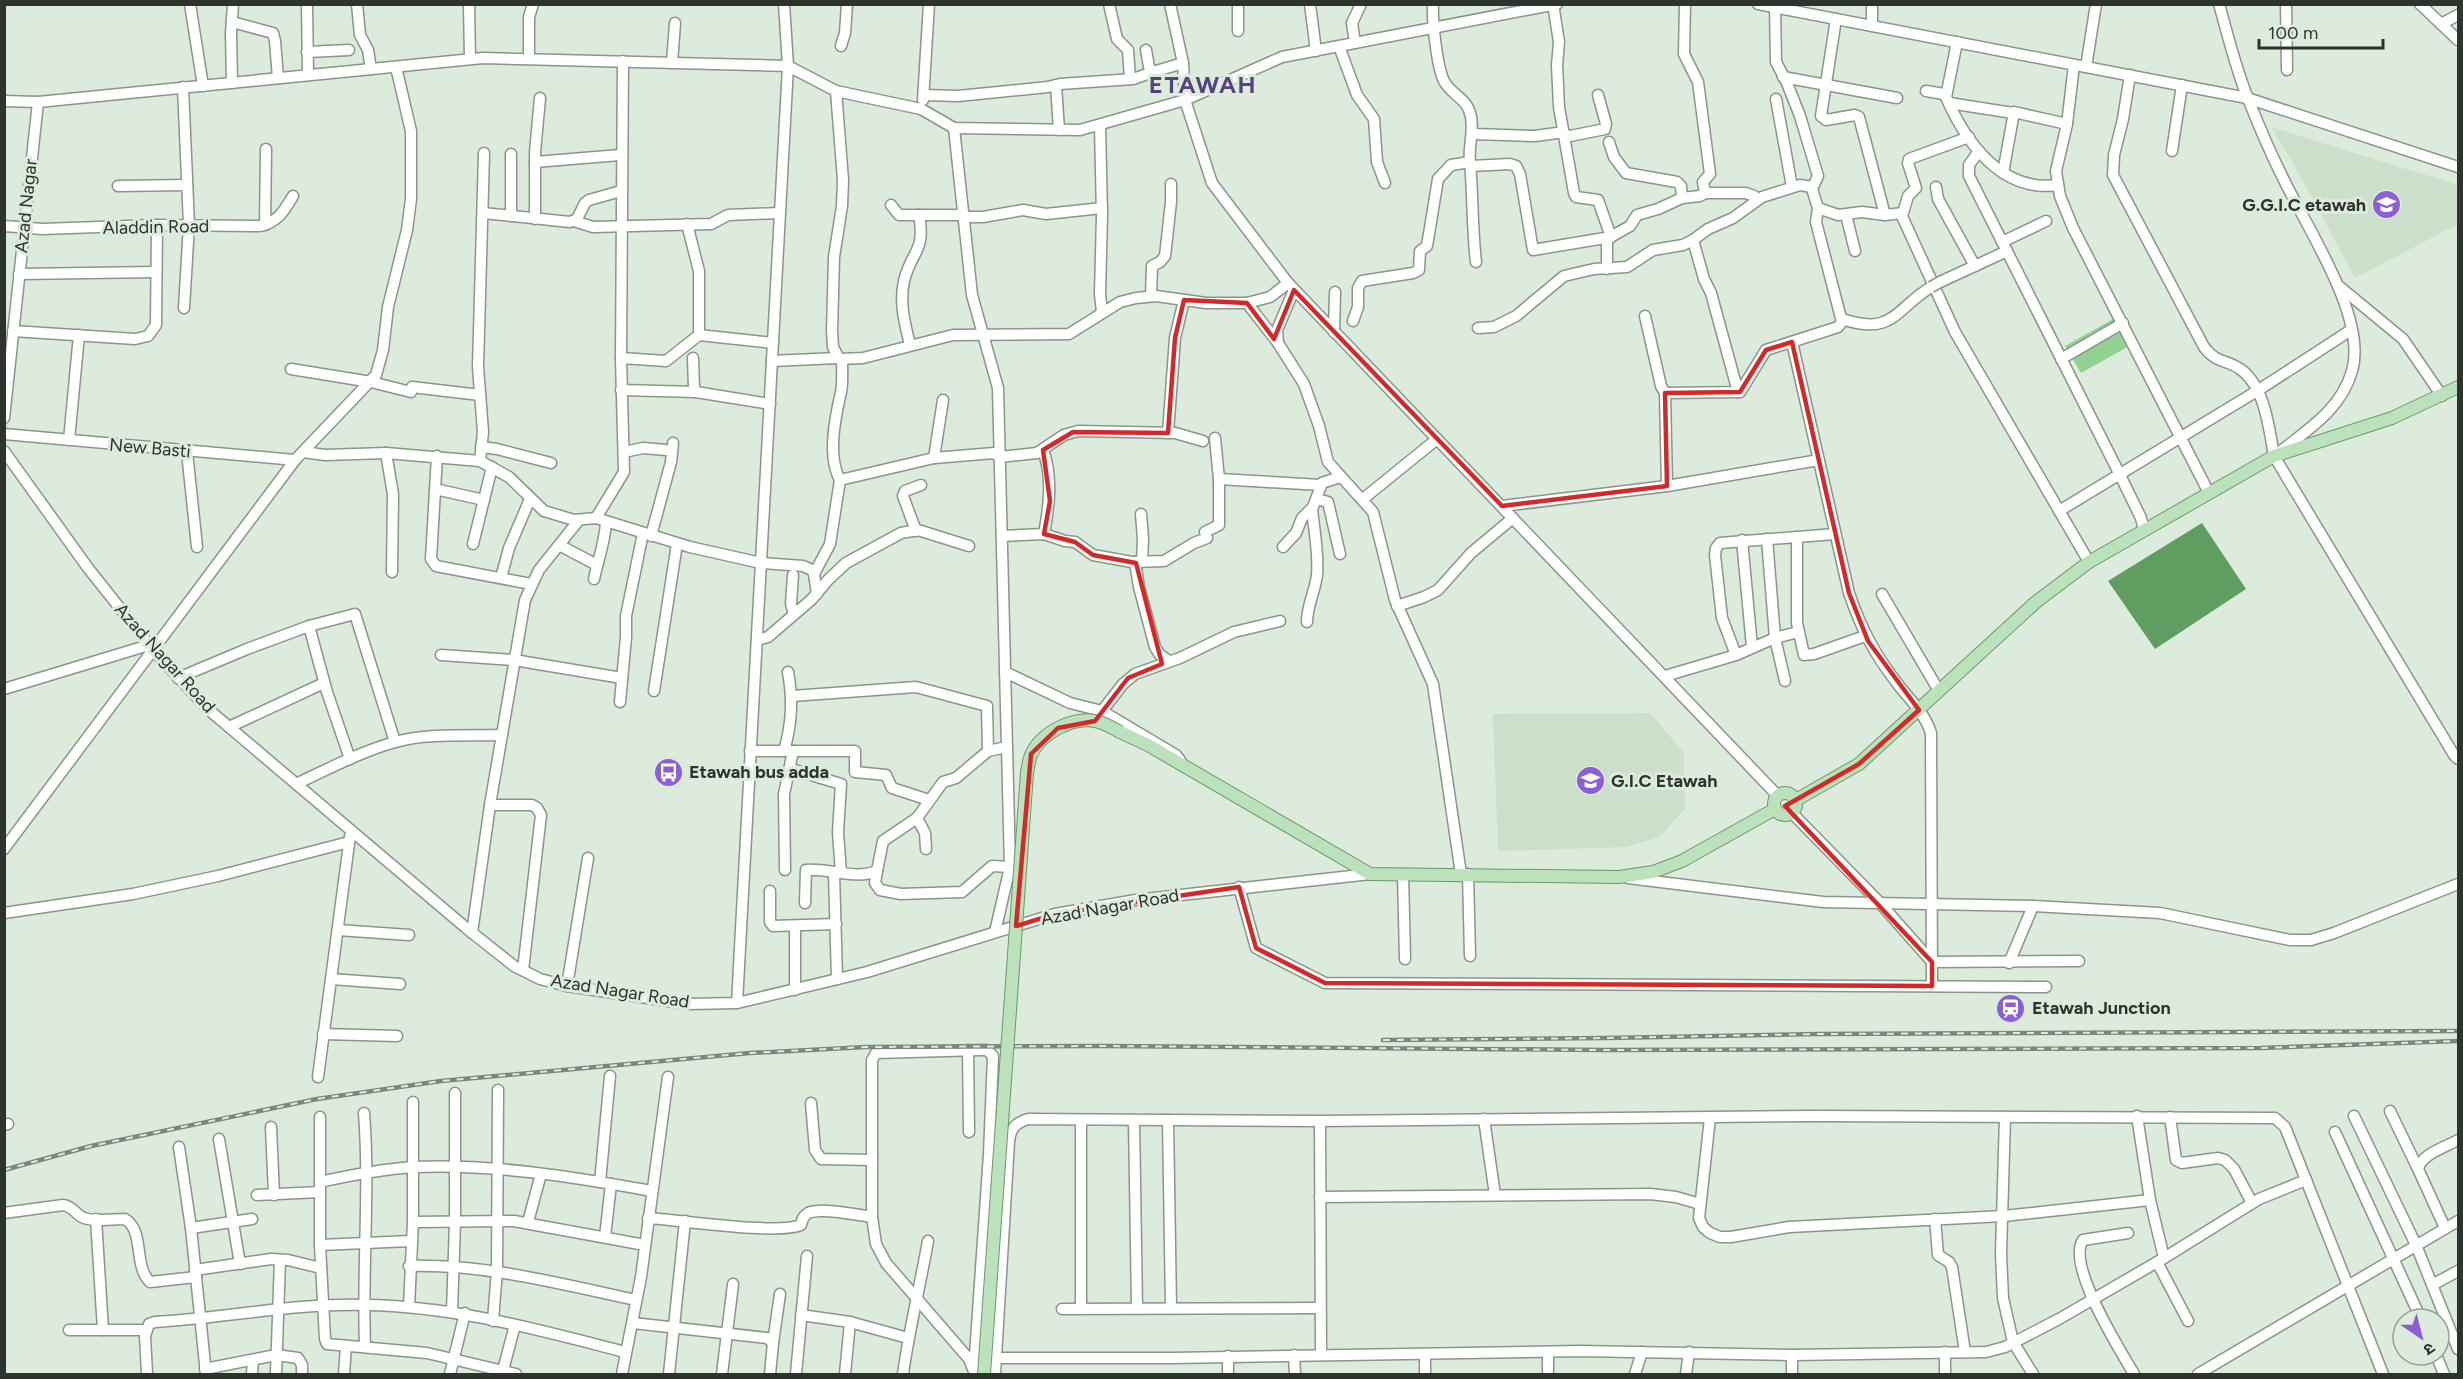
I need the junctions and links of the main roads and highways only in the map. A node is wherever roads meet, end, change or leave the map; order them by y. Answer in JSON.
{"nodes":[{"id":1,"x":2458,"y":387,"type":"edge"},
{"id":2,"x":1794,"y":807,"type":"junction"},
{"id":3,"x":1775,"y":809,"type":"junction"},
{"id":4,"x":978,"y":1373,"type":"edge"}],
"edges":[{"from":1,"to":2,"type":"main road"},
{"from":2,"to":3,"type":"main road"},
{"from":2,"to":3,"type":"main road"},
{"from":3,"to":4,"type":"main road","bridge":true}]}
